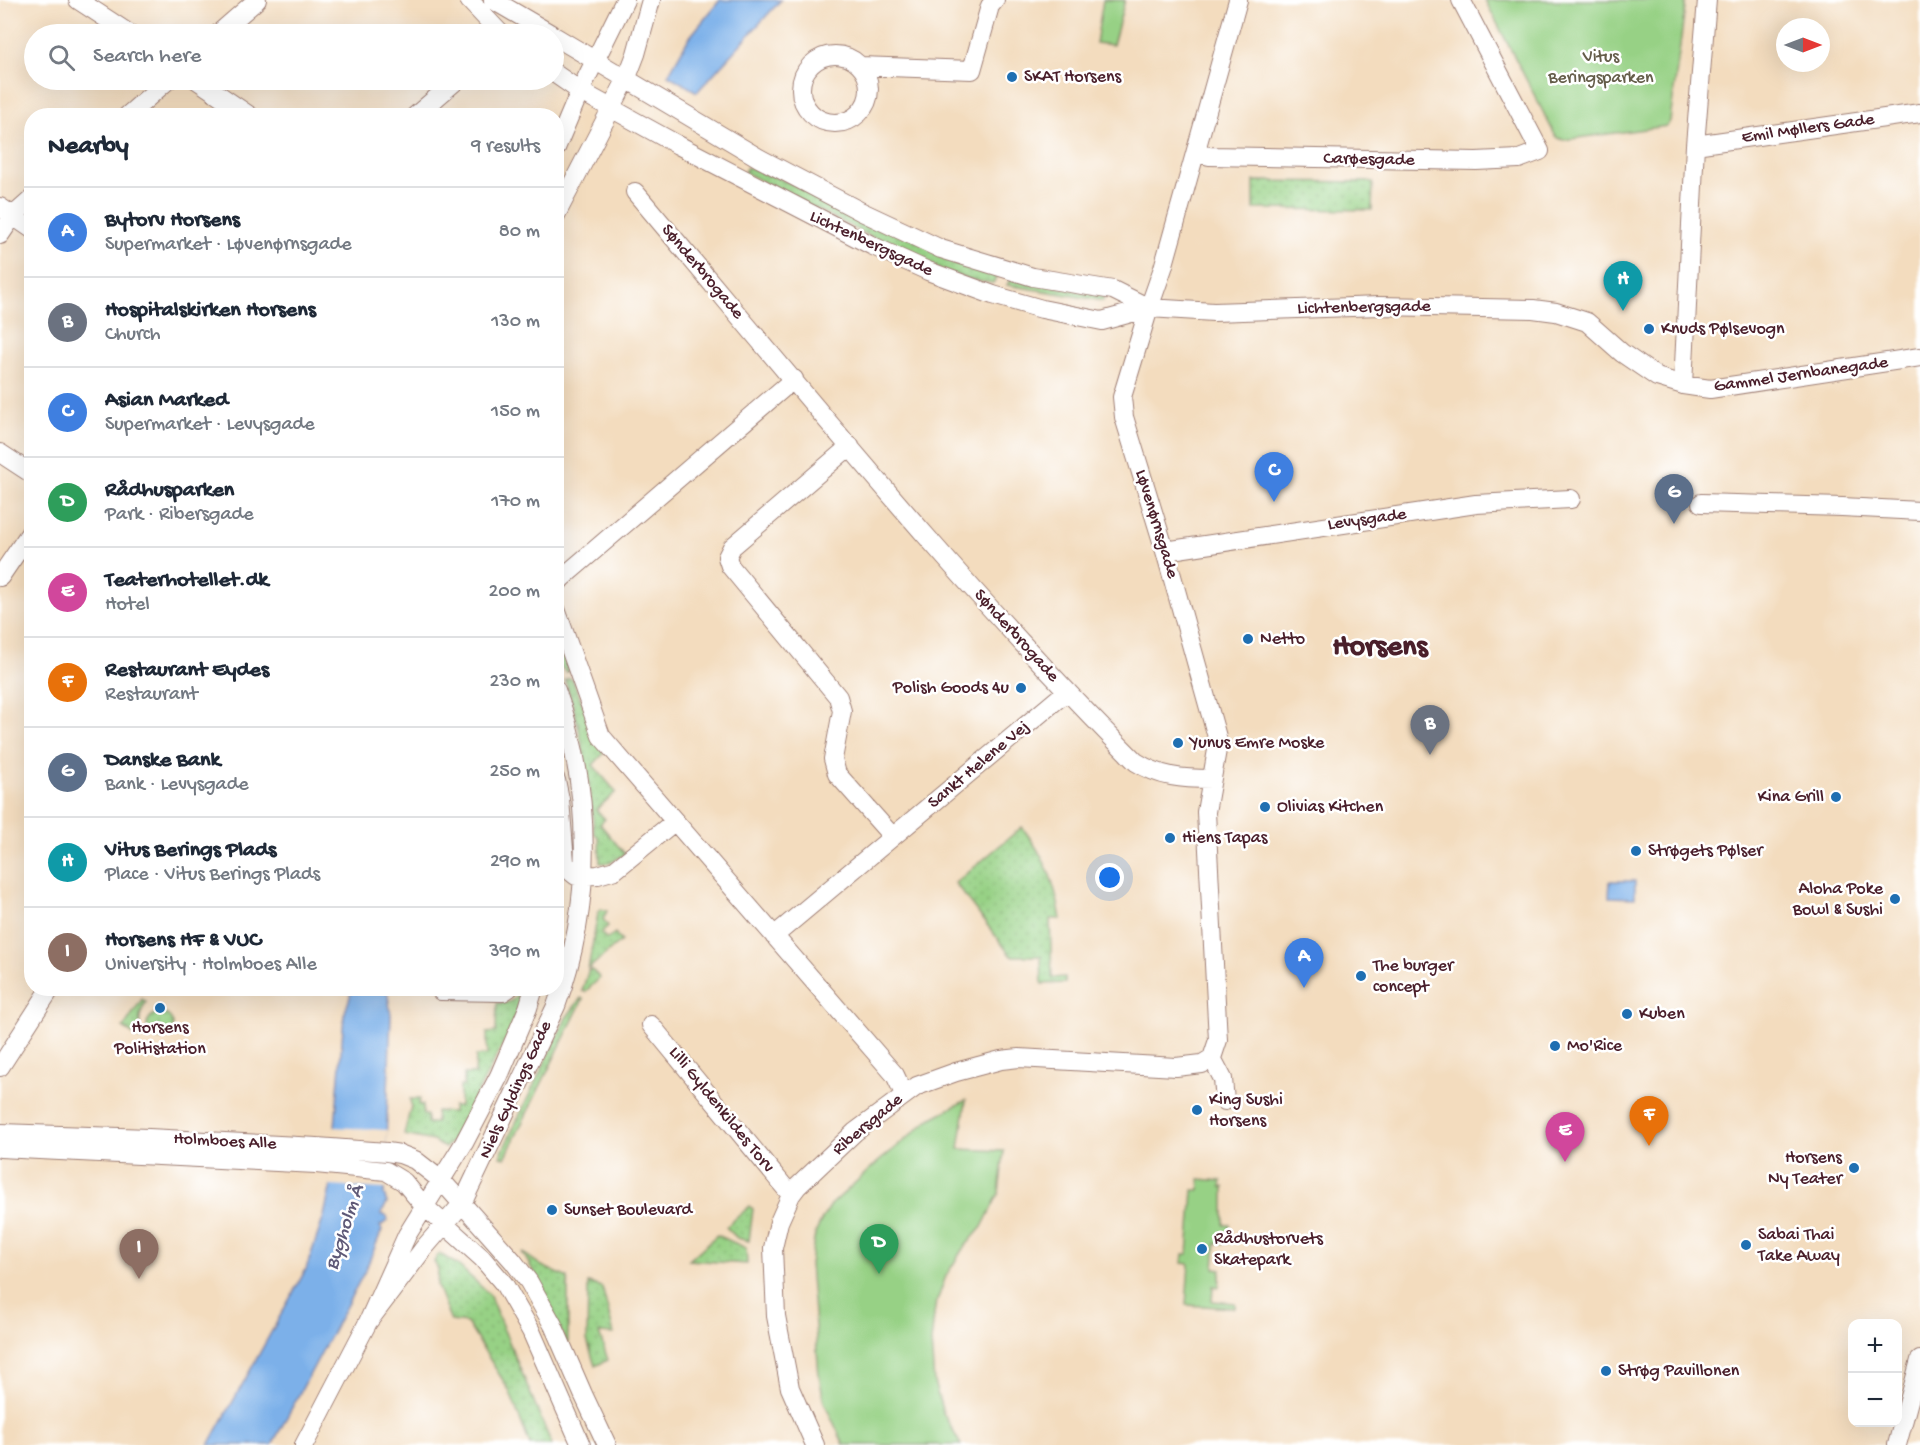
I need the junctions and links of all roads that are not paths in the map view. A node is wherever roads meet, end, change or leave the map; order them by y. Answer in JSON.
{"nodes":[{"id":1,"x":78,"y":0,"type":"edge"},
{"id":2,"x":257,"y":0,"type":"edge"},
{"id":3,"x":469,"y":0,"type":"edge"},
{"id":4,"x":493,"y":0,"type":"edge"},
{"id":5,"x":625,"y":0,"type":"edge"},
{"id":6,"x":651,"y":0,"type":"edge"},
{"id":7,"x":995,"y":0,"type":"edge"},
{"id":8,"x":1238,"y":0,"type":"edge"},
{"id":9,"x":1461,"y":0,"type":"edge"},
{"id":10,"x":1707,"y":0,"type":"edge"},
{"id":11,"x":115,"y":24,"type":"edge"},
{"id":12,"x":229,"y":24,"type":"edge"},
{"id":13,"x":492,"y":24,"type":"edge"},
{"id":14,"x":533,"y":24,"type":"edge"},
{"id":15,"x":564,"y":42,"type":"edge"},
{"id":16,"x":595,"y":60,"type":"junction"},
{"id":17,"x":861,"y":66,"type":"dead end"},
{"id":18,"x":564,"y":80,"type":"edge"},
{"id":19,"x":626,"y":80,"type":"junction"},
{"id":20,"x":157,"y":90,"type":"edge"},
{"id":21,"x":212,"y":90,"type":"edge"},
{"id":22,"x":445,"y":90,"type":"edge"},
{"id":23,"x":580,"y":91,"type":"junction"},
{"id":24,"x":136,"y":108,"type":"edge"},
{"id":25,"x":238,"y":108,"type":"edge"},
{"id":26,"x":424,"y":108,"type":"edge"},
{"id":27,"x":612,"y":108,"type":"junction"},
{"id":28,"x":1920,"y":113,"type":"edge"},
{"id":29,"x":564,"y":129,"type":"edge"},
{"id":30,"x":1695,"y":145,"type":"junction"},
{"id":31,"x":1196,"y":152,"type":"junction"},
{"id":32,"x":634,"y":192,"type":"dead end"},
{"id":33,"x":564,"y":200,"type":"edge"},
{"id":34,"x":24,"y":203,"type":"edge"},
{"id":35,"x":7,"y":211,"type":"edge"},
{"id":36,"x":24,"y":223,"type":"edge"},
{"id":37,"x":0,"y":235,"type":"edge"},
{"id":38,"x":1149,"y":308,"type":"junction"},
{"id":39,"x":1920,"y":357,"type":"edge"},
{"id":40,"x":794,"y":379,"type":"junction"},
{"id":41,"x":1683,"y":385,"type":"junction"},
{"id":42,"x":849,"y":446,"type":"junction"},
{"id":43,"x":0,"y":453,"type":"edge"},
{"id":44,"x":24,"y":469,"type":"edge"},
{"id":45,"x":1571,"y":499,"type":"dead end"},
{"id":46,"x":1701,"y":503,"type":"dead end"},
{"id":47,"x":1920,"y":511,"type":"edge"},
{"id":48,"x":24,"y":542,"type":"edge"},
{"id":49,"x":1165,"y":551,"type":"junction"},
{"id":50,"x":564,"y":576,"type":"edge"},
{"id":51,"x":0,"y":577,"type":"edge"},
{"id":52,"x":564,"y":632,"type":"edge"},
{"id":53,"x":1066,"y":692,"type":"junction"},
{"id":54,"x":564,"y":718,"type":"edge"},
{"id":55,"x":1211,"y":779,"type":"junction"},
{"id":56,"x":675,"y":821,"type":"junction"},
{"id":57,"x":892,"y":836,"type":"junction"},
{"id":58,"x":564,"y":849,"type":"edge"},
{"id":59,"x":583,"y":877,"type":"junction"},
{"id":60,"x":774,"y":936,"type":"junction"},
{"id":61,"x":564,"y":984,"type":"edge"},
{"id":62,"x":46,"y":996,"type":"edge"},
{"id":63,"x":531,"y":996,"type":"edge"},
{"id":64,"x":559,"y":996,"type":"edge"},
{"id":65,"x":651,"y":1025,"type":"dead end"},
{"id":66,"x":1212,"y":1058,"type":"junction"},
{"id":67,"x":0,"y":1067,"type":"edge"},
{"id":68,"x":904,"y":1094,"type":"junction"},
{"id":69,"x":1226,"y":1101,"type":"dead end"},
{"id":70,"x":0,"y":1133,"type":"edge"},
{"id":71,"x":0,"y":1148,"type":"edge"},
{"id":72,"x":329,"y":1156,"type":"junction"},
{"id":73,"x":442,"y":1181,"type":"junction"},
{"id":74,"x":791,"y":1195,"type":"junction"},
{"id":75,"x":462,"y":1204,"type":"junction"},
{"id":76,"x":424,"y":1206,"type":"junction"},
{"id":77,"x":445,"y":1226,"type":"junction"},
{"id":78,"x":368,"y":1322,"type":"junction"},
{"id":79,"x":1920,"y":1360,"type":"edge"},
{"id":80,"x":304,"y":1445,"type":"edge"},
{"id":81,"x":581,"y":1445,"type":"edge"},
{"id":82,"x":607,"y":1445,"type":"edge"},
{"id":83,"x":815,"y":1445,"type":"edge"},
{"id":84,"x":1897,"y":1445,"type":"edge"}],
"edges":[{"from":1,"to":11,"type":"street"},
{"from":2,"to":12,"type":"street"},
{"from":3,"to":13,"type":"street"},
{"from":4,"to":14,"type":"street"},
{"from":5,"to":16,"type":"street"},
{"from":6,"to":19,"type":"street"},
{"from":7,"to":17,"type":"street"},
{"from":8,"to":31,"type":"street","name":"Løvenørnsgade"},
{"from":9,"to":31,"type":"street","name":"Carøesgade"},
{"from":10,"to":30,"type":"street"},
{"from":15,"to":16,"type":"street"},
{"from":16,"to":19,"type":"street","name":"Lichtenbergsgade"},
{"from":16,"to":23,"type":"street"},
{"from":18,"to":23,"type":"street"},
{"from":19,"to":27,"type":"street"},
{"from":19,"to":38,"type":"street","name":"Lichtenbergsgade"},
{"from":20,"to":24,"type":"street"},
{"from":21,"to":25,"type":"street"},
{"from":22,"to":26,"type":"street"},
{"from":23,"to":27,"type":"street","name":"Lichtenbergsgade"},
{"from":23,"to":29,"type":"street"},
{"from":27,"to":33,"type":"street"},
{"from":27,"to":38,"type":"street","name":"Lichtenbergsgade"},
{"from":28,"to":30,"type":"street","name":"Emil Møllers Gade"},
{"from":30,"to":41,"type":"street"},
{"from":31,"to":38,"type":"street","name":"Løvenørnsgade"},
{"from":32,"to":40,"type":"street","name":"Sønderbrogade"},
{"from":34,"to":35,"type":"street"},
{"from":35,"to":36,"type":"street"},
{"from":35,"to":37,"type":"street"},
{"from":38,"to":41,"type":"street","name":"Lichtenbergsgade"},
{"from":38,"to":49,"type":"street","name":"Løvenørnsgade"},
{"from":39,"to":41,"type":"street","name":"Gammel Jernbanegade"},
{"from":40,"to":42,"type":"street","name":"Sønderbrogade"},
{"from":40,"to":50,"type":"street"},
{"from":42,"to":53,"type":"street","name":"Sønderbrogade"},
{"from":42,"to":57,"type":"street"},
{"from":43,"to":44,"type":"street"},
{"from":45,"to":49,"type":"street","name":"Levysgade"},
{"from":46,"to":47,"type":"street"},
{"from":48,"to":51,"type":"street"},
{"from":49,"to":55,"type":"street","name":"Løvenørnsgade"},
{"from":52,"to":56,"type":"street"},
{"from":53,"to":55,"type":"street","name":"Sønderbrogade"},
{"from":53,"to":57,"type":"street","name":"Sankt Helene Vej"},
{"from":54,"to":59,"type":"street","name":"Niels Gyldings Gade"},
{"from":55,"to":66,"type":"street","name":"Løvenørnsgade"},
{"from":56,"to":59,"type":"street"},
{"from":56,"to":60,"type":"street"},
{"from":57,"to":60,"type":"street","name":"Sankt Helene Vej"},
{"from":58,"to":59,"type":"street"},
{"from":59,"to":61,"type":"street","name":"Niels Gyldings Gade"},
{"from":60,"to":68,"type":"street"},
{"from":62,"to":67,"type":"street"},
{"from":63,"to":73,"type":"street","name":"Niels Gyldings Gade"},
{"from":64,"to":75,"type":"street","name":"Niels Gyldings Gade"},
{"from":65,"to":74,"type":"street","name":"Lilli Gyldenkildes Torv"},
{"from":66,"to":68,"type":"street","name":"Ribersgade"},
{"from":66,"to":69,"type":"street"},
{"from":68,"to":74,"type":"street","name":"Ribersgade"},
{"from":70,"to":72,"type":"street","name":"Holmboes Alle"},
{"from":71,"to":72,"type":"street","name":"Holmboes Alle"},
{"from":72,"to":73,"type":"street","name":"Holmboes Alle"},
{"from":72,"to":76,"type":"street","name":"Holmboes Alle"},
{"from":73,"to":75,"type":"street"},
{"from":73,"to":76,"type":"street","name":"Niels Gyldings Gade"},
{"from":74,"to":83,"type":"street","name":"Ribersgade"},
{"from":75,"to":77,"type":"street","name":"Niels Gyldings Gade"},
{"from":75,"to":82,"type":"street"},
{"from":76,"to":77,"type":"street"},
{"from":76,"to":78,"type":"street","name":"Niels Gyldings Gade"},
{"from":77,"to":78,"type":"street","name":"Niels Gyldings Gade"},
{"from":77,"to":81,"type":"street"},
{"from":78,"to":80,"type":"street"},
{"from":79,"to":84,"type":"street"}]}
